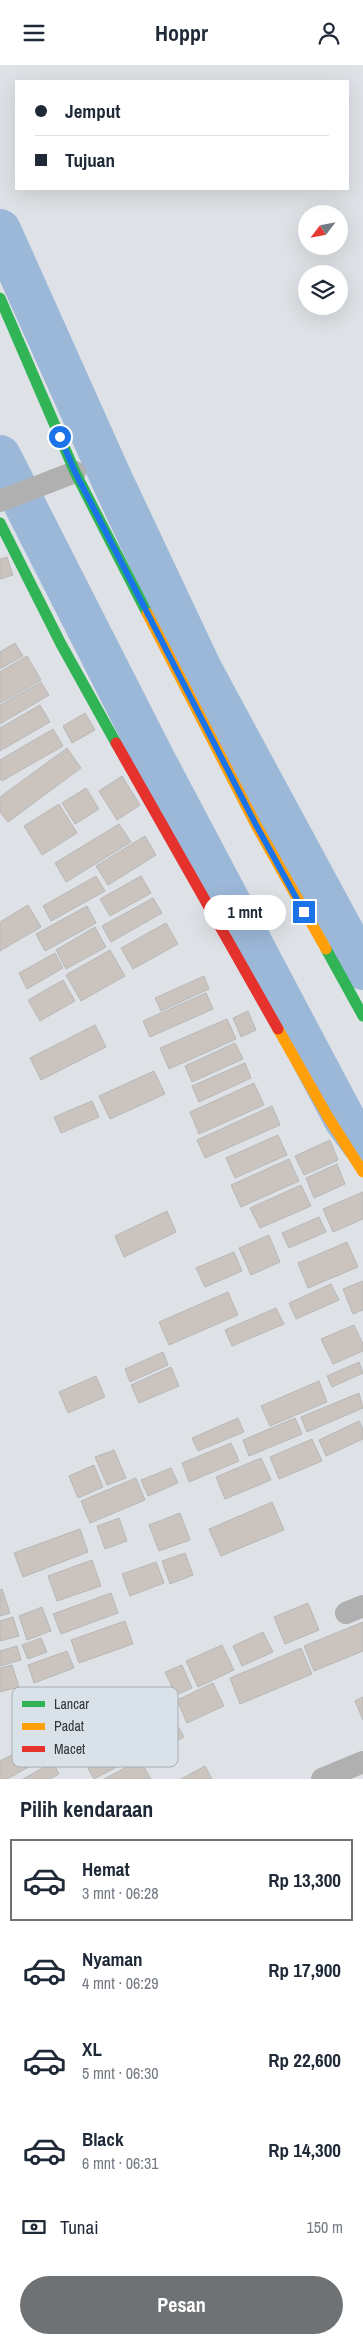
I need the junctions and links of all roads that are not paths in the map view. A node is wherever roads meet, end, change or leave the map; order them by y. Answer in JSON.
{"nodes":[{"id":1,"x":0,"y":298,"type":"edge"},
{"id":2,"x":75,"y":472,"type":"junction"},
{"id":3,"x":2,"y":501,"type":"edge"},
{"id":4,"x":0,"y":523,"type":"edge"},
{"id":5,"x":363,"y":1016,"type":"edge"},
{"id":6,"x":363,"y":1172,"type":"edge"},
{"id":7,"x":363,"y":1762,"type":"edge"},
{"id":8,"x":322,"y":1779,"type":"edge"}],
"edges":[{"from":1,"to":2,"type":"street"},
{"from":2,"to":3,"type":"street"},
{"from":2,"to":5,"type":"street"},
{"from":4,"to":6,"type":"street"},
{"from":7,"to":8,"type":"street"}]}
